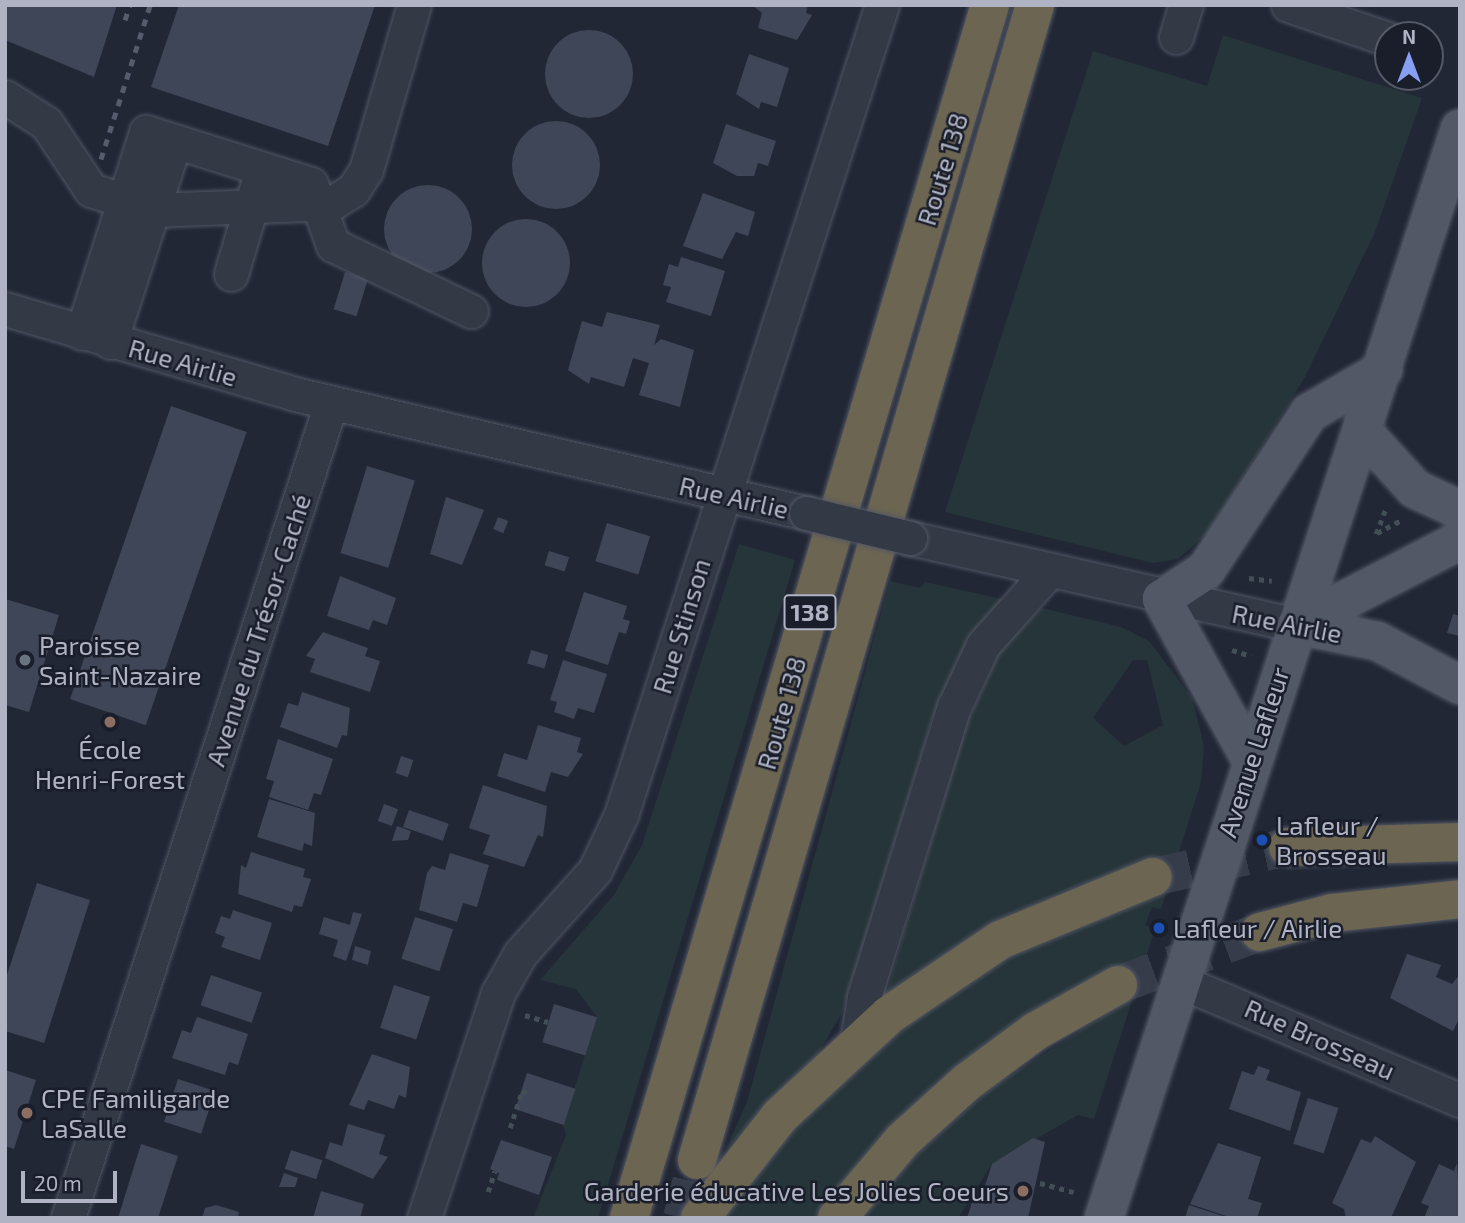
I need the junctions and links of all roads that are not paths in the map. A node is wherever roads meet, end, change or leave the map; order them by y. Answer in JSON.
{"nodes":[{"id":1,"x":414,"y":5,"type":"edge"},
{"id":2,"x":882,"y":5,"type":"edge"},
{"id":3,"x":990,"y":5,"type":"edge"},
{"id":4,"x":1035,"y":5,"type":"edge"},
{"id":5,"x":1186,"y":5,"type":"edge"},
{"id":6,"x":1288,"y":5,"type":"edge"},
{"id":7,"x":1374,"y":34,"type":"edge"},
{"id":8,"x":1176,"y":37,"type":"dead end"},
{"id":9,"x":5,"y":97,"type":"edge"},
{"id":10,"x":1460,"y":129,"type":"edge"},
{"id":11,"x":263,"y":168,"type":"junction"},
{"id":12,"x":317,"y":204,"type":"junction"},
{"id":13,"x":139,"y":206,"type":"junction"},
{"id":14,"x":251,"y":206,"type":"junction"},
{"id":15,"x":231,"y":274,"type":"dead end"},
{"id":16,"x":5,"y":309,"type":"edge"},
{"id":17,"x":471,"y":311,"type":"dead end"},
{"id":18,"x":96,"y":338,"type":"junction"},
{"id":19,"x":1383,"y":370,"type":"junction"},
{"id":20,"x":331,"y":402,"type":"junction"},
{"id":21,"x":1363,"y":432,"type":"junction"},
{"id":22,"x":723,"y":494,"type":"junction"},
{"id":23,"x":1460,"y":510,"type":"edge"},
{"id":24,"x":1460,"y":540,"type":"edge"},
{"id":25,"x":1049,"y":571,"type":"junction"},
{"id":26,"x":1163,"y":599,"type":"junction"},
{"id":27,"x":1297,"y":625,"type":"junction"},
{"id":28,"x":1460,"y":685,"type":"edge"},
{"id":29,"x":1250,"y":758,"type":"junction"},
{"id":30,"x":1460,"y":842,"type":"edge"},
{"id":31,"x":1288,"y":847,"type":"tunnel mouth"},
{"id":32,"x":1153,"y":877,"type":"tunnel mouth"},
{"id":33,"x":1460,"y":900,"type":"edge"},
{"id":34,"x":1260,"y":932,"type":"tunnel mouth"},
{"id":35,"x":1179,"y":981,"type":"junction"},
{"id":36,"x":1118,"y":985,"type":"tunnel mouth"},
{"id":37,"x":857,"y":1041,"type":"junction"},
{"id":38,"x":1460,"y":1100,"type":"edge"},
{"id":39,"x":697,"y":1160,"type":"tunnel mouth"},
{"id":40,"x":68,"y":1218,"type":"edge"},
{"id":41,"x":424,"y":1218,"type":"edge"},
{"id":42,"x":629,"y":1218,"type":"edge"},
{"id":43,"x":700,"y":1218,"type":"edge"},
{"id":44,"x":837,"y":1218,"type":"edge"},
{"id":45,"x":1104,"y":1218,"type":"edge"}],
"edges":[{"from":1,"to":12,"type":"street"},
{"from":2,"to":22,"type":"street","name":"Rue Stinson"},
{"from":3,"to":42,"type":"highway","name":"Route 138","number":"138"},
{"from":4,"to":39,"type":"highway","name":"Route 138","number":"138"},
{"from":5,"to":8,"type":"street"},
{"from":6,"to":7,"type":"street"},
{"from":9,"to":13,"type":"street"},
{"from":10,"to":19,"type":"main road","name":"Avenue Lafleur"},
{"from":11,"to":12,"type":"street"},
{"from":11,"to":13,"type":"street"},
{"from":11,"to":14,"type":"street"},
{"from":12,"to":14,"type":"street"},
{"from":12,"to":17,"type":"street"},
{"from":13,"to":14,"type":"street"},
{"from":13,"to":18,"type":"street"},
{"from":14,"to":15,"type":"street"},
{"from":16,"to":18,"type":"street","name":"Rue Airlie"},
{"from":18,"to":20,"type":"street","name":"Rue Airlie"},
{"from":19,"to":21,"type":"main road","name":"Avenue Lafleur"},
{"from":19,"to":26,"type":"main road"},
{"from":20,"to":22,"type":"street","name":"Rue Airlie"},
{"from":20,"to":40,"type":"street","name":"Avenue du Trésor-Caché"},
{"from":21,"to":23,"type":"main road"},
{"from":21,"to":27,"type":"main road","name":"Avenue Lafleur"},
{"from":22,"to":25,"type":"street","name":"Rue Airlie","bridge":true},
{"from":22,"to":41,"type":"street","name":"Rue Stinson"},
{"from":24,"to":27,"type":"main road"},
{"from":25,"to":26,"type":"street","name":"Rue Airlie"},
{"from":25,"to":37,"type":"street"},
{"from":26,"to":27,"type":"street","name":"Rue Airlie"},
{"from":26,"to":29,"type":"main road"},
{"from":27,"to":28,"type":"main road","name":"Rue Airlie"},
{"from":27,"to":29,"type":"main road","name":"Avenue Lafleur"},
{"from":29,"to":35,"type":"main road","name":"Avenue Lafleur"},
{"from":30,"to":31,"type":"highway"},
{"from":32,"to":37,"type":"highway"},
{"from":33,"to":34,"type":"highway"},
{"from":35,"to":38,"type":"street","name":"Rue Brosseau"},
{"from":35,"to":45,"type":"main road","name":"Avenue Lafleur"},
{"from":36,"to":44,"type":"highway"},
{"from":37,"to":43,"type":"highway"}]}
